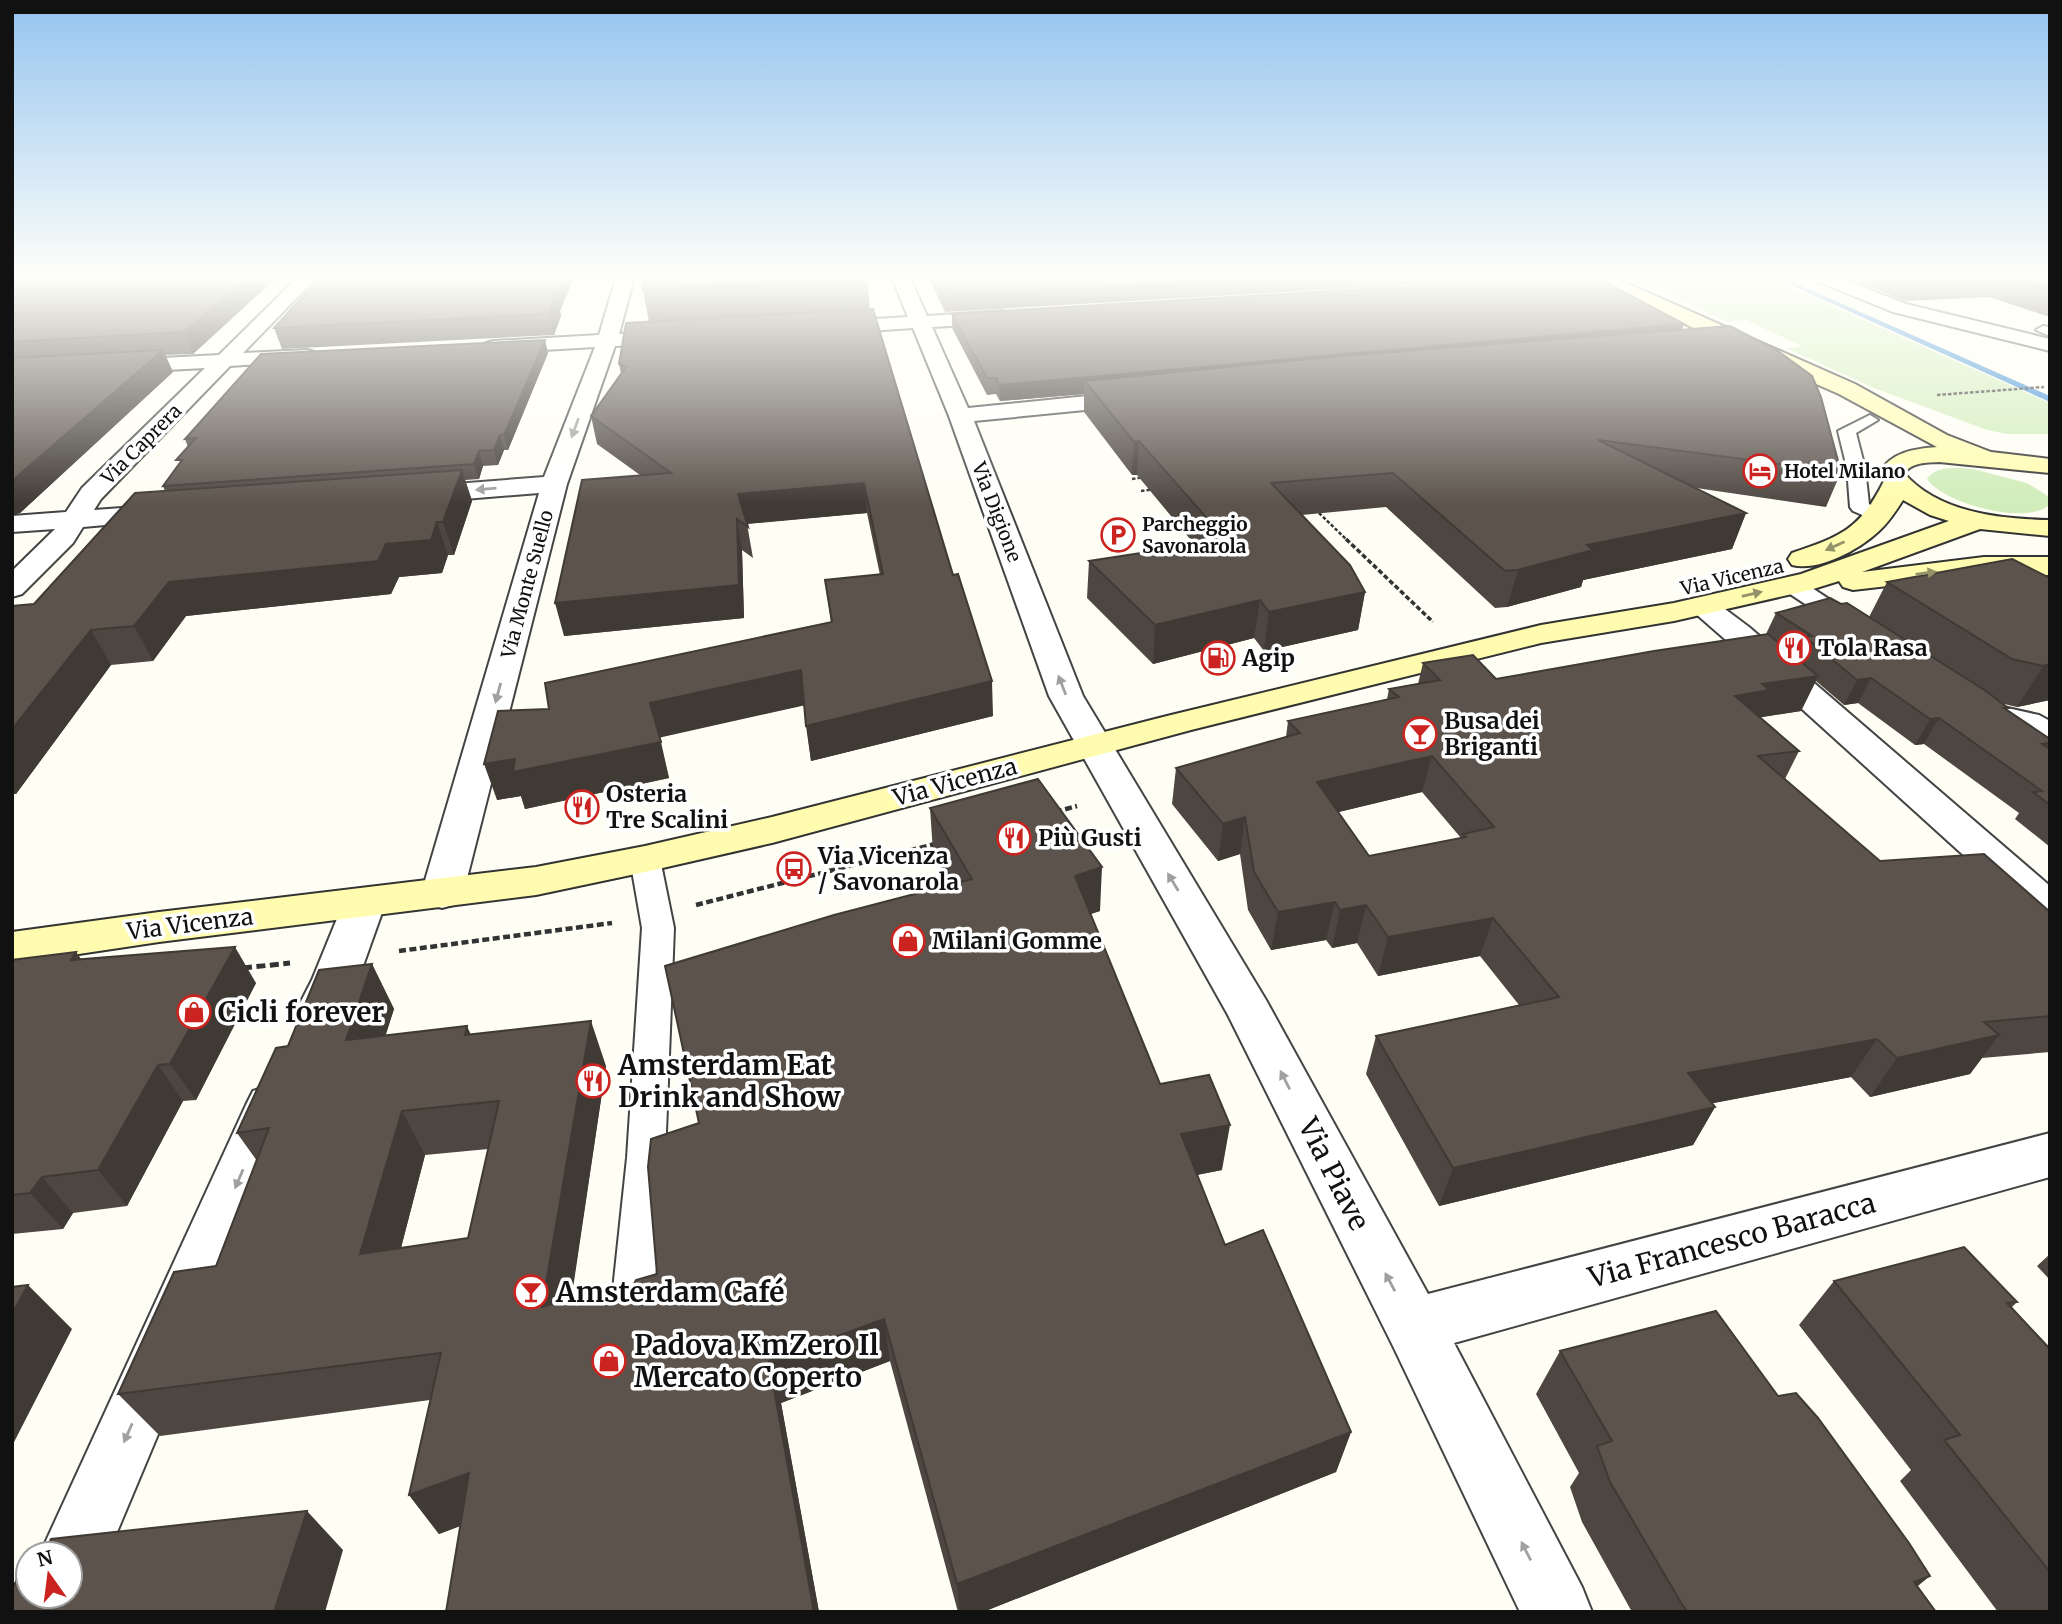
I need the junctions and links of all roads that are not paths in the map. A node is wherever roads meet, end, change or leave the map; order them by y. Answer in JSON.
{"nodes":[{"id":1,"x":233,"y":354,"type":"edge"},
{"id":2,"x":602,"y":354,"type":"edge"},
{"id":3,"x":933,"y":354,"type":"edge"},
{"id":4,"x":1764,"y":354,"type":"edge"},
{"id":5,"x":322,"y":355,"type":"edge"},
{"id":6,"x":227,"y":360,"type":"junction"},
{"id":7,"x":1782,"y":362,"type":"junction"},
{"id":8,"x":12,"y":372,"type":"edge"},
{"id":9,"x":1847,"y":389,"type":"junction"},
{"id":10,"x":1162,"y":395,"type":"edge"},
{"id":11,"x":960,"y":416,"type":"junction"},
{"id":12,"x":1870,"y":420,"type":"junction"},
{"id":13,"x":2050,"y":447,"type":"edge"},
{"id":14,"x":1996,"y":461,"type":"junction"},
{"id":15,"x":2050,"y":466,"type":"edge"},
{"id":16,"x":1856,"y":468,"type":"junction"},
{"id":17,"x":1895,"y":473,"type":"junction"},
{"id":18,"x":2050,"y":476,"type":"edge"},
{"id":19,"x":554,"y":484,"type":"junction"},
{"id":20,"x":388,"y":497,"type":"edge"},
{"id":21,"x":182,"y":512,"type":"edge"},
{"id":22,"x":1881,"y":517,"type":"junction"},
{"id":23,"x":74,"y":520,"type":"junction"},
{"id":24,"x":1978,"y":520,"type":"junction"},
{"id":25,"x":12,"y":524,"type":"edge"},
{"id":26,"x":2045,"y":530,"type":"edge"},
{"id":27,"x":2043,"y":578,"type":"edge"},
{"id":28,"x":1801,"y":583,"type":"junction"},
{"id":29,"x":12,"y":588,"type":"edge"},
{"id":30,"x":1702,"y":606,"type":"junction"},
{"id":31,"x":1864,"y":632,"type":"edge"},
{"id":32,"x":1541,"y":634,"type":"junction"},
{"id":33,"x":1967,"y":702,"type":"edge"},
{"id":34,"x":2040,"y":726,"type":"edge"},
{"id":35,"x":1094,"y":746,"type":"junction"},
{"id":36,"x":645,"y":859,"type":"junction"},
{"id":37,"x":442,"y":894,"type":"junction"},
{"id":38,"x":365,"y":904,"type":"junction"},
{"id":39,"x":2050,"y":910,"type":"edge"},
{"id":40,"x":13,"y":947,"type":"edge"},
{"id":41,"x":2050,"y":1155,"type":"edge"},
{"id":42,"x":631,"y":1318,"type":"edge"},
{"id":43,"x":1414,"y":1326,"type":"junction"},
{"id":44,"x":80,"y":1540,"type":"edge"},
{"id":45,"x":1557,"y":1612,"type":"edge"}],
"edges":[{"from":1,"to":6,"type":"street","name":"Via Caprera"},
{"from":2,"to":19,"type":"street","name":"Via Monte Suello","one_way":true},
{"from":3,"to":11,"type":"street","name":"Via Digione"},
{"from":4,"to":7,"type":"main road"},
{"from":5,"to":6,"type":"street"},
{"from":6,"to":8,"type":"street"},
{"from":6,"to":23,"type":"street","name":"Via Caprera"},
{"from":7,"to":9,"type":"main road"},
{"from":7,"to":12,"type":"main road"},
{"from":9,"to":13,"type":"main road"},
{"from":9,"to":14,"type":"main road"},
{"from":10,"to":11,"type":"street"},
{"from":35,"to":11,"type":"street","name":"Via Digione","one_way":true},
{"from":12,"to":16,"type":"lane"},
{"from":12,"to":17,"type":"main road"},
{"from":14,"to":15,"type":"main road"},
{"from":14,"to":17,"type":"main road"},
{"from":14,"to":18,"type":"main road"},
{"from":16,"to":17,"type":"lane"},
{"from":16,"to":22,"type":"lane"},
{"from":17,"to":22,"type":"main road"},
{"from":17,"to":24,"type":"main road"},
{"from":19,"to":20,"type":"street","one_way":true},
{"from":19,"to":37,"type":"street","name":"Via Monte Suello","one_way":true},
{"from":21,"to":23,"type":"street"},
{"from":22,"to":32,"type":"main road","name":"Via Vicenza","one_way":true},
{"from":23,"to":25,"type":"street"},
{"from":23,"to":29,"type":"street","name":"Via Caprera"},
{"from":24,"to":26,"type":"main road"},
{"from":24,"to":28,"type":"main road","name":"Via Vicenza"},
{"from":28,"to":27,"type":"main road","name":"Via Vicenza","one_way":true},
{"from":30,"to":28,"type":"main road","name":"Via Vicenza","one_way":true},
{"from":28,"to":31,"type":"lane"},
{"from":30,"to":32,"type":"main road","name":"Via Vicenza"},
{"from":30,"to":39,"type":"street"},
{"from":32,"to":35,"type":"main road","name":"Via Vicenza"},
{"from":33,"to":34,"type":"lane"},
{"from":35,"to":36,"type":"main road","name":"Via Vicenza"},
{"from":43,"to":35,"type":"street","name":"Via Piave","one_way":true},
{"from":36,"to":37,"type":"main road","name":"Via Vicenza"},
{"from":36,"to":42,"type":"lane"},
{"from":37,"to":38,"type":"main road","name":"Via Vicenza"},
{"from":38,"to":40,"type":"main road","name":"Via Vicenza"},
{"from":38,"to":44,"type":"street","one_way":true},
{"from":41,"to":43,"type":"street","name":"Via Francesco Baracca"},
{"from":45,"to":43,"type":"street","name":"Via Piave","one_way":true}]}
